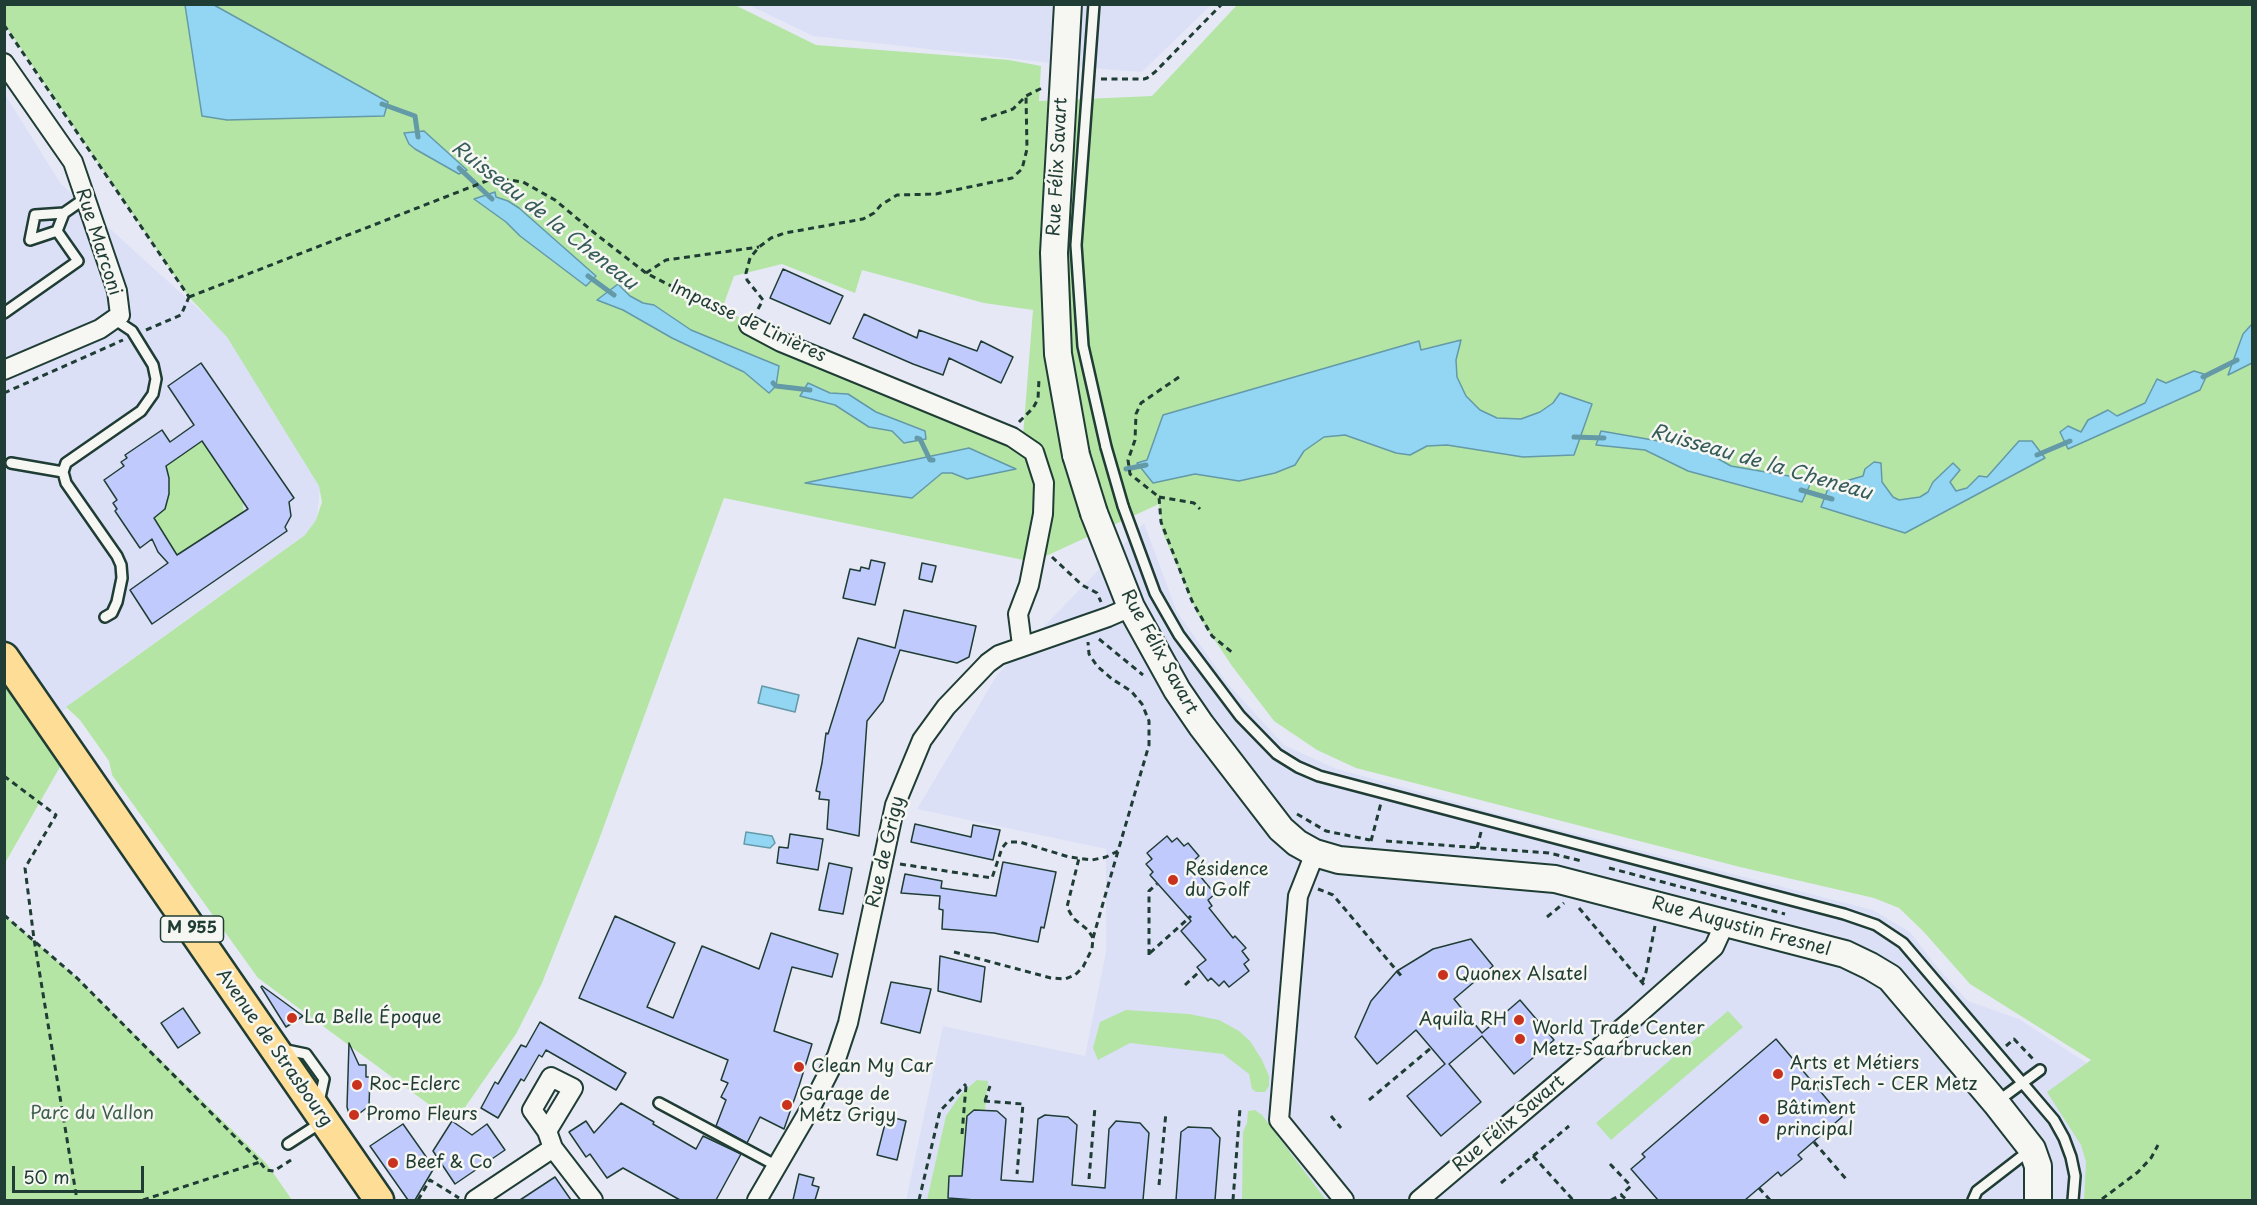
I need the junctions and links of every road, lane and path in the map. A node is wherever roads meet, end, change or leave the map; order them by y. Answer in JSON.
{"nodes":[{"id":1,"x":1068,"y":4,"type":"edge"},
{"id":2,"x":1094,"y":4,"type":"edge"},
{"id":3,"x":1222,"y":4,"type":"edge"},
{"id":4,"x":4,"y":25,"type":"edge"},
{"id":5,"x":4,"y":63,"type":"edge"},
{"id":6,"x":1088,"y":78,"type":"junction"},
{"id":7,"x":1044,"y":82,"type":"dead end"},
{"id":8,"x":1026,"y":96,"type":"junction"},
{"id":9,"x":981,"y":120,"type":"dead end"},
{"id":10,"x":84,"y":199,"type":"junction"},
{"id":11,"x":64,"y":213,"type":"junction"},
{"id":12,"x":57,"y":231,"type":"junction"},
{"id":13,"x":759,"y":247,"type":"junction"},
{"id":14,"x":646,"y":273,"type":"junction"},
{"id":15,"x":4,"y":314,"type":"edge"},
{"id":16,"x":114,"y":319,"type":"junction"},
{"id":17,"x":749,"y":325,"type":"junction"},
{"id":18,"x":4,"y":369,"type":"edge"},
{"id":19,"x":1040,"y":372,"type":"dead end"},
{"id":20,"x":1179,"y":377,"type":"dead end"},
{"id":21,"x":1012,"y":437,"type":"junction"},
{"id":22,"x":11,"y":463,"type":"dead end"},
{"id":23,"x":63,"y":472,"type":"junction"},
{"id":24,"x":1159,"y":497,"type":"junction"},
{"id":25,"x":1200,"y":509,"type":"dead end"},
{"id":26,"x":1038,"y":540,"type":"junction"},
{"id":27,"x":1131,"y":607,"type":"junction"},
{"id":28,"x":105,"y":617,"type":"dead end"},
{"id":29,"x":1108,"y":617,"type":"junction"},
{"id":30,"x":1083,"y":626,"type":"junction"},
{"id":31,"x":1022,"y":645,"type":"junction"},
{"id":32,"x":1233,"y":653,"type":"dead end"},
{"id":33,"x":4,"y":657,"type":"edge"},
{"id":34,"x":4,"y":776,"type":"edge"},
{"id":35,"x":1383,"y":793,"type":"junction"},
{"id":36,"x":1118,"y":851,"type":"junction"},
{"id":37,"x":1315,"y":853,"type":"junction"},
{"id":38,"x":1079,"y":858,"type":"junction"},
{"id":39,"x":883,"y":861,"type":"junction"},
{"id":40,"x":1370,"y":863,"type":"junction"},
{"id":41,"x":1575,"y":880,"type":"junction"},
{"id":42,"x":1302,"y":883,"type":"junction"},
{"id":43,"x":1157,"y":884,"type":"dead end"},
{"id":44,"x":1659,"y":906,"type":"junction"},
{"id":45,"x":4,"y":915,"type":"edge"},
{"id":46,"x":1191,"y":916,"type":"dead end"},
{"id":47,"x":1547,"y":917,"type":"dead end"},
{"id":48,"x":1725,"y":923,"type":"junction"},
{"id":49,"x":1094,"y":938,"type":"junction"},
{"id":50,"x":34,"y":939,"type":"junction"},
{"id":51,"x":954,"y":952,"type":"dead end"},
{"id":52,"x":1200,"y":971,"type":"dead end"},
{"id":53,"x":1403,"y":978,"type":"dead end"},
{"id":54,"x":1642,"y":983,"type":"junction"},
{"id":55,"x":1185,"y":985,"type":"dead end"},
{"id":56,"x":1654,"y":1000,"type":"junction"},
{"id":57,"x":1431,"y":1048,"type":"dead end"},
{"id":58,"x":1998,"y":1053,"type":"junction"},
{"id":59,"x":2040,"y":1070,"type":"joint"},
{"id":60,"x":2022,"y":1082,"type":"junction"},
{"id":61,"x":990,"y":1086,"type":"dead end"},
{"id":62,"x":1369,"y":1101,"type":"dead end"},
{"id":63,"x":659,"y":1102,"type":"dead end"},
{"id":64,"x":1996,"y":1103,"type":"junction"},
{"id":65,"x":1095,"y":1107,"type":"dead end"},
{"id":66,"x":1240,"y":1108,"type":"dead end"},
{"id":67,"x":1166,"y":1112,"type":"dead end"},
{"id":68,"x":320,"y":1116,"type":"junction"},
{"id":69,"x":1331,"y":1116,"type":"dead end"},
{"id":70,"x":1569,"y":1126,"type":"dead end"},
{"id":71,"x":1341,"y":1128,"type":"dead end"},
{"id":72,"x":546,"y":1131,"type":"dead end"},
{"id":73,"x":962,"y":1134,"type":"dead end"},
{"id":74,"x":1814,"y":1142,"type":"dead end"},
{"id":75,"x":288,"y":1144,"type":"dead end"},
{"id":76,"x":2158,"y":1145,"type":"dead end"},
{"id":77,"x":553,"y":1148,"type":"junction"},
{"id":78,"x":2032,"y":1149,"type":"junction"},
{"id":79,"x":1533,"y":1156,"type":"junction"},
{"id":80,"x":291,"y":1160,"type":"dead end"},
{"id":81,"x":260,"y":1162,"type":"junction"},
{"id":82,"x":1610,"y":1164,"type":"dead end"},
{"id":83,"x":777,"y":1167,"type":"junction"},
{"id":84,"x":1017,"y":1174,"type":"dead end"},
{"id":85,"x":1089,"y":1179,"type":"dead end"},
{"id":86,"x":1846,"y":1179,"type":"dead end"},
{"id":87,"x":1501,"y":1184,"type":"dead end"},
{"id":88,"x":1160,"y":1185,"type":"dead end"},
{"id":89,"x":1759,"y":1188,"type":"dead end"},
{"id":90,"x":1622,"y":1195,"type":"junction"},
{"id":91,"x":2102,"y":1199,"type":"edge"},
{"id":92,"x":77,"y":1200,"type":"edge"},
{"id":93,"x":143,"y":1200,"type":"edge"},
{"id":94,"x":379,"y":1200,"type":"edge"},
{"id":95,"x":418,"y":1200,"type":"edge"},
{"id":96,"x":463,"y":1200,"type":"edge"},
{"id":97,"x":475,"y":1200,"type":"edge"},
{"id":98,"x":593,"y":1200,"type":"edge"},
{"id":99,"x":757,"y":1200,"type":"edge"},
{"id":100,"x":919,"y":1200,"type":"edge"},
{"id":101,"x":1233,"y":1200,"type":"edge"},
{"id":102,"x":1344,"y":1200,"type":"edge"},
{"id":103,"x":1419,"y":1200,"type":"edge"},
{"id":104,"x":1573,"y":1200,"type":"edge"},
{"id":105,"x":1611,"y":1200,"type":"edge"},
{"id":106,"x":1627,"y":1200,"type":"edge"},
{"id":107,"x":1770,"y":1200,"type":"edge"},
{"id":108,"x":1973,"y":1200,"type":"edge"},
{"id":109,"x":2038,"y":1200,"type":"edge"},
{"id":110,"x":2073,"y":1200,"type":"edge"}],
"edges":[{"from":1,"to":27,"type":"street","name":"Rue Félix Savart","bridge":true},
{"from":2,"to":6,"type":"lane"},
{"from":3,"to":6,"type":"path"},
{"from":4,"to":14,"type":"path","name":"Impasse de Linières"},
{"from":5,"to":10,"type":"street","name":"Rue Marconi"},
{"from":6,"to":35,"type":"lane","bridge":true},
{"from":7,"to":8,"type":"path"},
{"from":8,"to":9,"type":"path"},
{"from":8,"to":13,"type":"path"},
{"from":10,"to":11,"type":"lane"},
{"from":10,"to":16,"type":"street","name":"Rue Marconi"},
{"from":11,"to":12,"type":"lane"},
{"from":11,"to":12,"type":"lane"},
{"from":12,"to":15,"type":"lane"},
{"from":13,"to":14,"type":"path"},
{"from":13,"to":17,"type":"path"},
{"from":14,"to":17,"type":"path","name":"Impasse de Linières"},
{"from":16,"to":18,"type":"street","name":"Rue Marconi"},
{"from":16,"to":23,"type":"lane"},
{"from":17,"to":21,"type":"street","name":"Impasse de Linières"},
{"from":19,"to":21,"type":"path"},
{"from":20,"to":24,"type":"path"},
{"from":21,"to":26,"type":"street","name":"Impasse de Linières"},
{"from":22,"to":23,"type":"lane"},
{"from":23,"to":28,"type":"lane"},
{"from":24,"to":25,"type":"path"},
{"from":24,"to":32,"type":"path"},
{"from":26,"to":29,"type":"path"},
{"from":26,"to":31,"type":"street","name":"Impasse de Linières"},
{"from":27,"to":29,"type":"street","name":"Rue de Grigy"},
{"from":27,"to":37,"type":"street","name":"Rue Félix Savart"},
{"from":29,"to":30,"type":"street","name":"Rue de Grigy"},
{"from":30,"to":31,"type":"street","name":"Rue de Grigy"},
{"from":30,"to":36,"type":"path"},
{"from":31,"to":39,"type":"street","name":"Rue de Grigy"},
{"from":33,"to":68,"type":"main road","name":"Avenue de Strasbourg","number":"M 955"},
{"from":34,"to":50,"type":"path"},
{"from":35,"to":40,"type":"path"},
{"from":35,"to":58,"type":"lane"},
{"from":36,"to":38,"type":"path"},
{"from":36,"to":49,"type":"path"},
{"from":37,"to":40,"type":"street","name":"Rue Augustin Fresnel"},
{"from":37,"to":42,"type":"street"},
{"from":38,"to":39,"type":"path"},
{"from":38,"to":49,"type":"path"},
{"from":39,"to":83,"type":"street","name":"Rue de Grigy"},
{"from":40,"to":41,"type":"street","name":"Rue Augustin Fresnel"},
{"from":41,"to":44,"type":"street","name":"Rue Augustin Fresnel"},
{"from":41,"to":47,"type":"path"},
{"from":41,"to":54,"type":"path"},
{"from":42,"to":53,"type":"path"},
{"from":42,"to":102,"type":"street"},
{"from":43,"to":46,"type":"path"},
{"from":44,"to":48,"type":"street","name":"Rue Augustin Fresnel"},
{"from":44,"to":54,"type":"path"},
{"from":45,"to":50,"type":"path"},
{"from":48,"to":56,"type":"street","name":"Rue Félix Savart"},
{"from":48,"to":64,"type":"street","name":"Rue Augustin Fresnel"},
{"from":49,"to":51,"type":"path"},
{"from":50,"to":81,"type":"path"},
{"from":50,"to":92,"type":"path"},
{"from":52,"to":55,"type":"path"},
{"from":54,"to":56,"type":"path"},
{"from":56,"to":103,"type":"street","name":"Rue Félix Savart"},
{"from":57,"to":62,"type":"path"},
{"from":58,"to":59,"type":"path"},
{"from":58,"to":60,"type":"lane"},
{"from":59,"to":60,"type":"lane"},
{"from":60,"to":64,"type":"lane"},
{"from":60,"to":110,"type":"lane"},
{"from":61,"to":84,"type":"path"},
{"from":63,"to":83,"type":"lane"},
{"from":64,"to":78,"type":"street","name":"Rue Augustin Fresnel"},
{"from":65,"to":85,"type":"path"},
{"from":66,"to":101,"type":"path"},
{"from":67,"to":88,"type":"path"},
{"from":68,"to":75,"type":"lane"},
{"from":68,"to":94,"type":"main road","name":"Avenue de Strasbourg","number":"M 955"},
{"from":69,"to":71,"type":"path"},
{"from":70,"to":79,"type":"path"},
{"from":72,"to":77,"type":"street"},
{"from":73,"to":100,"type":"path"},
{"from":74,"to":86,"type":"path"},
{"from":76,"to":91,"type":"path"},
{"from":77,"to":97,"type":"street"},
{"from":77,"to":98,"type":"street"},
{"from":78,"to":108,"type":"lane"},
{"from":78,"to":109,"type":"street","name":"Rue Augustin Fresnel"},
{"from":79,"to":87,"type":"path"},
{"from":79,"to":104,"type":"path"},
{"from":80,"to":81,"type":"path"},
{"from":81,"to":93,"type":"path"},
{"from":82,"to":90,"type":"path"},
{"from":83,"to":99,"type":"street","name":"Rue de Grigy"},
{"from":89,"to":107,"type":"path"},
{"from":90,"to":105,"type":"path"},
{"from":90,"to":106,"type":"path"},
{"from":95,"to":96,"type":"path"}]}
